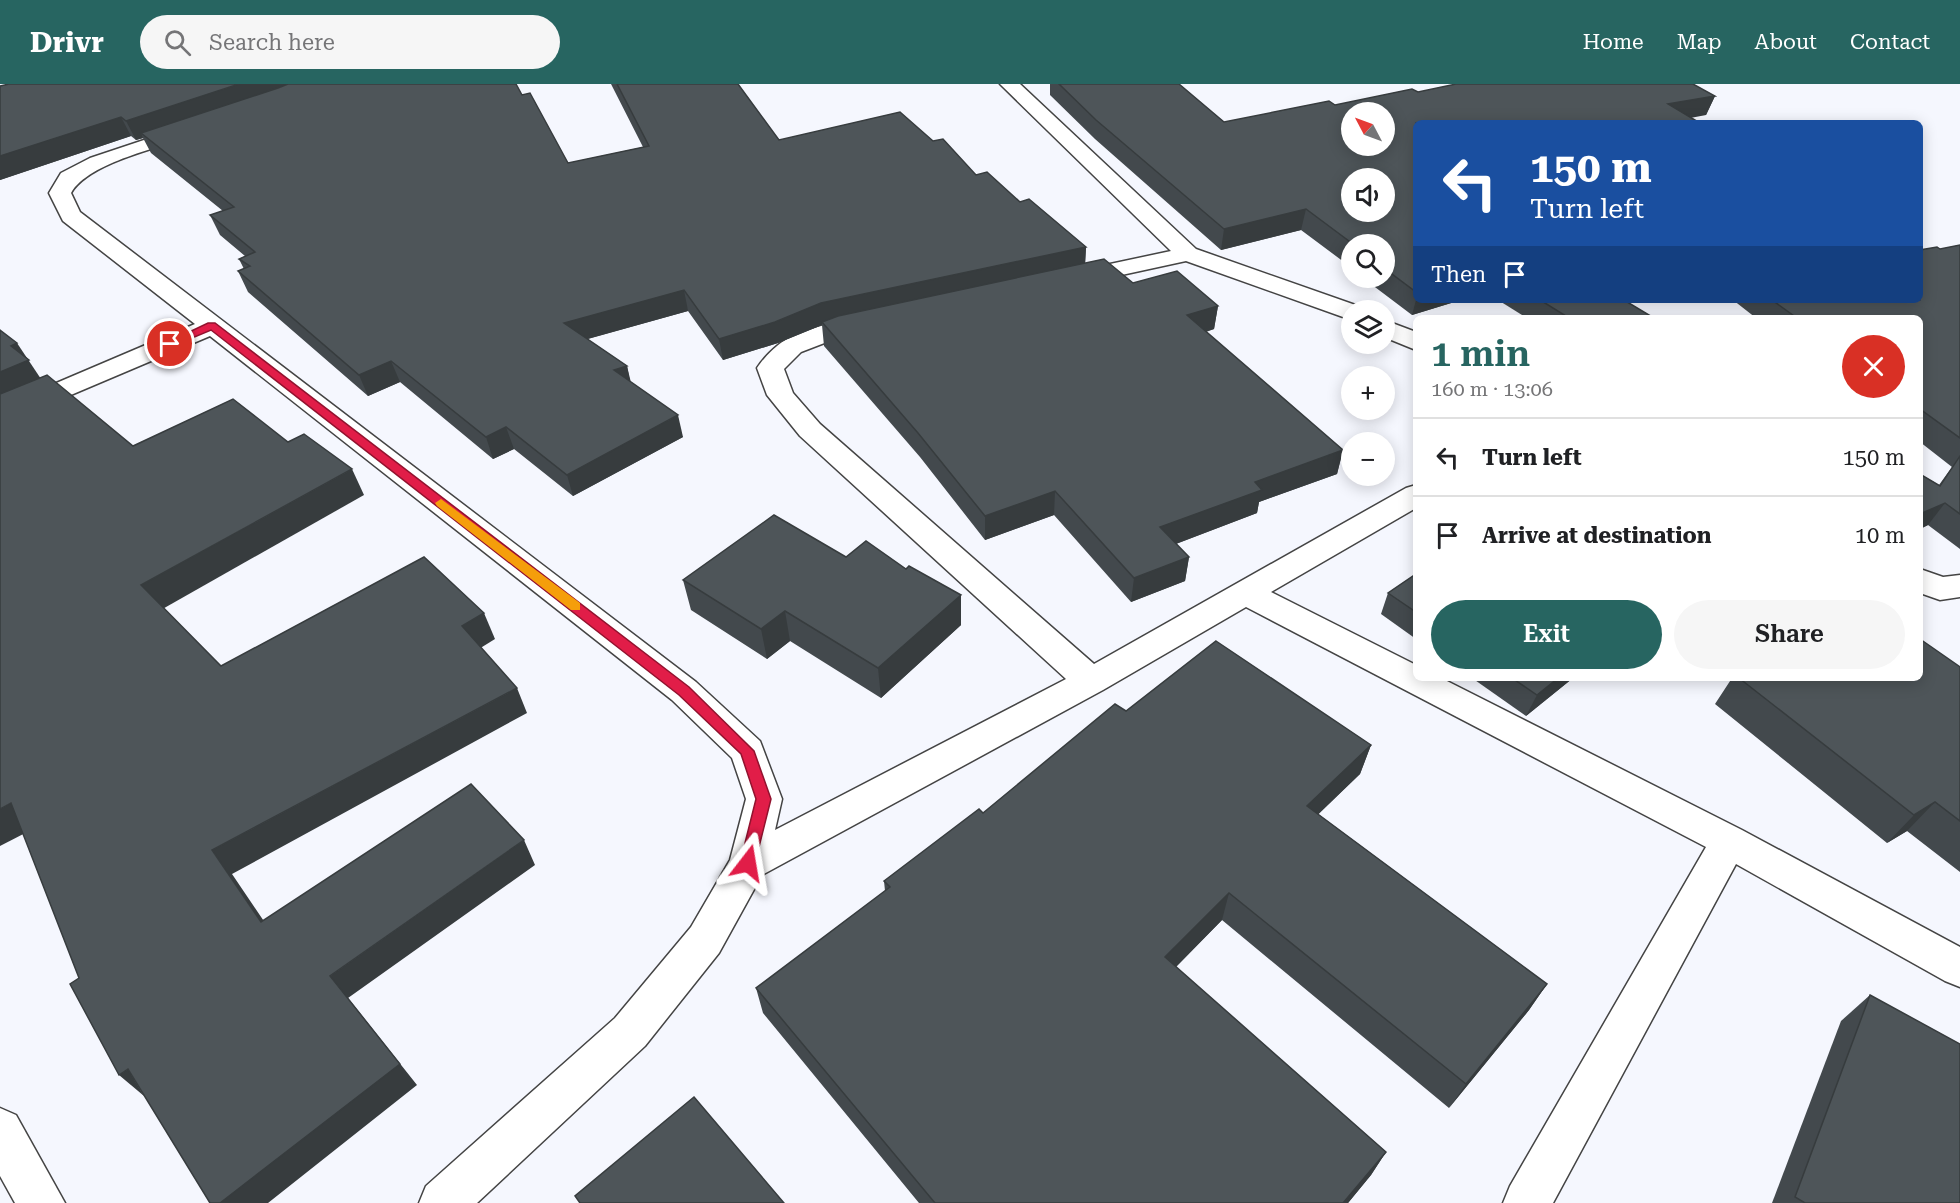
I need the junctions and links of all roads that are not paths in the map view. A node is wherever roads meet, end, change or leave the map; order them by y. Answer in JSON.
{"nodes":[{"id":1,"x":1009,"y":84,"type":"edge"},
{"id":2,"x":210,"y":124,"type":"edge"},
{"id":3,"x":1188,"y":254,"type":"junction"},
{"id":4,"x":1048,"y":284,"type":"edge"},
{"id":5,"x":1341,"y":308,"type":"edge"},
{"id":6,"x":886,"y":319,"type":"edge"},
{"id":7,"x":212,"y":326,"type":"junction"},
{"id":8,"x":1395,"y":332,"type":"edge"},
{"id":9,"x":1413,"y":341,"type":"edge"},
{"id":10,"x":0,"y":417,"type":"edge"},
{"id":11,"x":1413,"y":497,"type":"edge"},
{"id":12,"x":1245,"y":593,"type":"junction"},
{"id":13,"x":1413,"y":679,"type":"edge"},
{"id":14,"x":1091,"y":681,"type":"junction"},
{"id":15,"x":1417,"y":681,"type":"edge"},
{"id":16,"x":1729,"y":841,"type":"junction"},
{"id":17,"x":748,"y":863,"type":"junction"},
{"id":18,"x":1960,"y":968,"type":"edge"},
{"id":19,"x":0,"y":1131,"type":"edge"},
{"id":20,"x":41,"y":1203,"type":"edge"},
{"id":21,"x":443,"y":1203,"type":"edge"},
{"id":22,"x":1527,"y":1203,"type":"edge"}],
"edges":[{"from":1,"to":3,"type":"street"},
{"from":2,"to":7,"type":"street"},
{"from":3,"to":4,"type":"street"},
{"from":3,"to":5,"type":"street"},
{"from":6,"to":14,"type":"street"},
{"from":7,"to":10,"type":"street"},
{"from":7,"to":17,"type":"street"},
{"from":8,"to":9,"type":"street"},
{"from":11,"to":12,"type":"street"},
{"from":12,"to":13,"type":"street"},
{"from":12,"to":14,"type":"street"},
{"from":14,"to":17,"type":"street"},
{"from":15,"to":16,"type":"street"},
{"from":16,"to":18,"type":"street"},
{"from":16,"to":22,"type":"street"},
{"from":17,"to":21,"type":"street"},
{"from":19,"to":20,"type":"street"}]}
